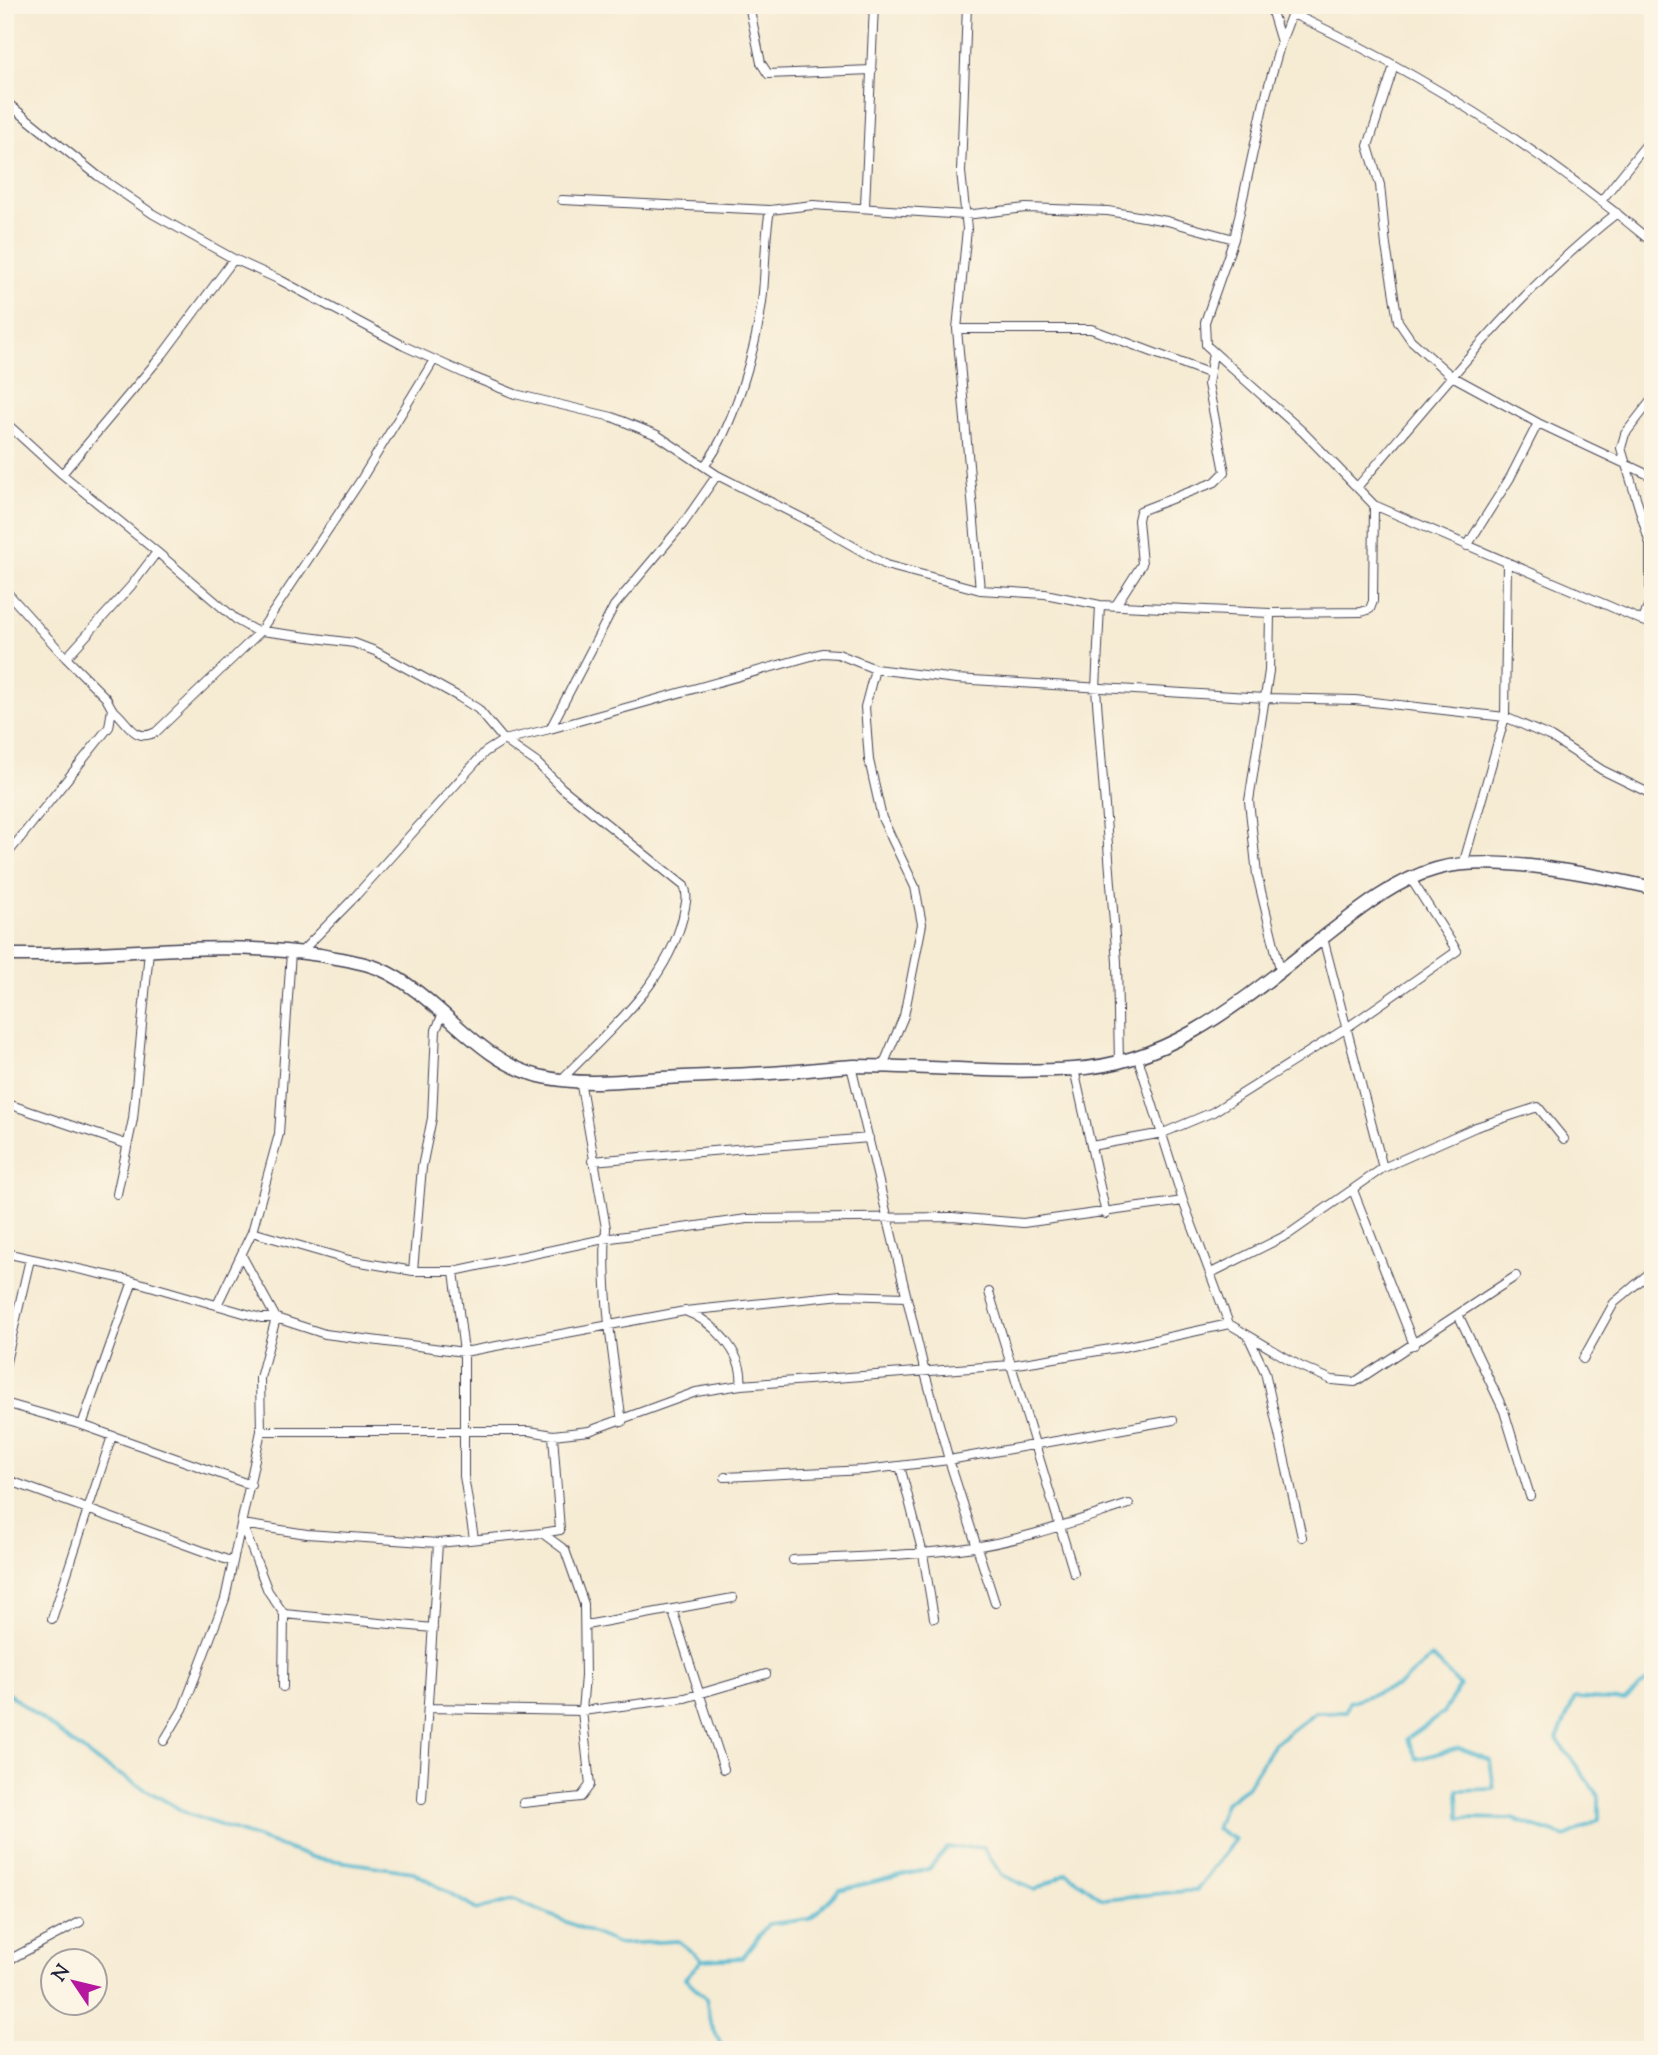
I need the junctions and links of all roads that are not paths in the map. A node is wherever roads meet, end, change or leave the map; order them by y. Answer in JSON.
{"nodes":[{"id":1,"x":749,"y":5,"type":"edge"},
{"id":2,"x":874,"y":5,"type":"edge"},
{"id":3,"x":967,"y":5,"type":"edge"},
{"id":4,"x":1270,"y":5,"type":"edge"},
{"id":5,"x":1294,"y":9,"type":"edge"},
{"id":6,"x":1281,"y":42,"type":"junction"},
{"id":7,"x":1394,"y":66,"type":"junction"},
{"id":8,"x":872,"y":70,"type":"junction"},
{"id":9,"x":5,"y":101,"type":"edge"},
{"id":10,"x":1653,"y":136,"type":"edge"},
{"id":11,"x":562,"y":200,"type":"dead end"},
{"id":12,"x":1601,"y":201,"type":"junction"},
{"id":13,"x":865,"y":206,"type":"junction"},
{"id":14,"x":770,"y":210,"type":"junction"},
{"id":15,"x":1617,"y":213,"type":"junction"},
{"id":16,"x":965,"y":215,"type":"junction"},
{"id":17,"x":1234,"y":239,"type":"junction"},
{"id":18,"x":1653,"y":243,"type":"edge"},
{"id":19,"x":234,"y":259,"type":"junction"},
{"id":20,"x":957,"y":329,"type":"junction"},
{"id":21,"x":1213,"y":353,"type":"junction"},
{"id":22,"x":434,"y":360,"type":"junction"},
{"id":23,"x":1208,"y":373,"type":"junction"},
{"id":24,"x":1450,"y":375,"type":"junction"},
{"id":25,"x":1653,"y":398,"type":"edge"},
{"id":26,"x":5,"y":422,"type":"edge"},
{"id":27,"x":1538,"y":423,"type":"junction"},
{"id":28,"x":1624,"y":463,"type":"junction"},
{"id":29,"x":705,"y":466,"type":"junction"},
{"id":30,"x":62,"y":474,"type":"junction"},
{"id":31,"x":718,"y":475,"type":"junction"},
{"id":32,"x":1653,"y":477,"type":"edge"},
{"id":33,"x":1358,"y":486,"type":"junction"},
{"id":34,"x":1374,"y":505,"type":"junction"},
{"id":35,"x":1467,"y":546,"type":"junction"},
{"id":36,"x":157,"y":552,"type":"junction"},
{"id":37,"x":1507,"y":562,"type":"junction"},
{"id":38,"x":5,"y":590,"type":"edge"},
{"id":39,"x":980,"y":590,"type":"junction"},
{"id":40,"x":1651,"y":597,"type":"edge"},
{"id":41,"x":1100,"y":605,"type":"junction"},
{"id":42,"x":1116,"y":605,"type":"junction"},
{"id":43,"x":1270,"y":613,"type":"junction"},
{"id":44,"x":1643,"y":621,"type":"junction"},
{"id":45,"x":1653,"y":625,"type":"edge"},
{"id":46,"x":259,"y":633,"type":"junction"},
{"id":47,"x":66,"y":658,"type":"junction"},
{"id":48,"x":875,"y":669,"type":"junction"},
{"id":49,"x":1096,"y":689,"type":"junction"},
{"id":50,"x":1265,"y":698,"type":"junction"},
{"id":51,"x":112,"y":709,"type":"junction"},
{"id":52,"x":1505,"y":717,"type":"junction"},
{"id":53,"x":550,"y":729,"type":"junction"},
{"id":54,"x":504,"y":740,"type":"junction"},
{"id":55,"x":1653,"y":795,"type":"edge"},
{"id":56,"x":5,"y":857,"type":"edge"},
{"id":57,"x":1463,"y":865,"type":"junction"},
{"id":58,"x":1411,"y":879,"type":"junction"},
{"id":59,"x":1653,"y":888,"type":"edge"},
{"id":60,"x":1323,"y":937,"type":"junction"},
{"id":61,"x":149,"y":951,"type":"junction"},
{"id":62,"x":296,"y":952,"type":"junction"},
{"id":63,"x":5,"y":955,"type":"edge"},
{"id":64,"x":1280,"y":970,"type":"junction"},
{"id":65,"x":443,"y":1013,"type":"junction"},
{"id":66,"x":1345,"y":1029,"type":"junction"},
{"id":67,"x":1138,"y":1058,"type":"junction"},
{"id":68,"x":1119,"y":1063,"type":"junction"},
{"id":69,"x":851,"y":1066,"type":"junction"},
{"id":70,"x":882,"y":1068,"type":"junction"},
{"id":71,"x":1074,"y":1069,"type":"junction"},
{"id":72,"x":561,"y":1080,"type":"junction"},
{"id":73,"x":580,"y":1080,"type":"junction"},
{"id":74,"x":5,"y":1103,"type":"edge"},
{"id":75,"x":1163,"y":1133,"type":"junction"},
{"id":76,"x":869,"y":1138,"type":"junction"},
{"id":77,"x":1564,"y":1139,"type":"dead end"},
{"id":78,"x":126,"y":1144,"type":"junction"},
{"id":79,"x":1091,"y":1146,"type":"junction"},
{"id":80,"x":592,"y":1160,"type":"junction"},
{"id":81,"x":1383,"y":1168,"type":"junction"},
{"id":82,"x":1353,"y":1190,"type":"junction"},
{"id":83,"x":117,"y":1194,"type":"dead end"},
{"id":84,"x":1184,"y":1201,"type":"junction"},
{"id":85,"x":1106,"y":1214,"type":"junction"},
{"id":86,"x":886,"y":1217,"type":"junction"},
{"id":87,"x":252,"y":1232,"type":"junction"},
{"id":88,"x":604,"y":1239,"type":"junction"},
{"id":89,"x":5,"y":1253,"type":"edge"},
{"id":90,"x":242,"y":1256,"type":"junction"},
{"id":91,"x":30,"y":1259,"type":"junction"},
{"id":92,"x":1653,"y":1270,"type":"edge"},
{"id":93,"x":413,"y":1271,"type":"junction"},
{"id":94,"x":454,"y":1271,"type":"junction"},
{"id":95,"x":1211,"y":1273,"type":"junction"},
{"id":96,"x":1516,"y":1276,"type":"dead end"},
{"id":97,"x":133,"y":1281,"type":"junction"},
{"id":98,"x":989,"y":1292,"type":"dead end"},
{"id":99,"x":906,"y":1297,"type":"junction"},
{"id":100,"x":218,"y":1303,"type":"junction"},
{"id":101,"x":685,"y":1311,"type":"junction"},
{"id":102,"x":1458,"y":1314,"type":"junction"},
{"id":103,"x":276,"y":1318,"type":"junction"},
{"id":104,"x":608,"y":1323,"type":"junction"},
{"id":105,"x":1229,"y":1324,"type":"junction"},
{"id":106,"x":1246,"y":1332,"type":"junction"},
{"id":107,"x":1414,"y":1345,"type":"junction"},
{"id":108,"x":464,"y":1352,"type":"junction"},
{"id":109,"x":1583,"y":1359,"type":"dead end"},
{"id":110,"x":1011,"y":1365,"type":"junction"},
{"id":111,"x":5,"y":1366,"type":"edge"},
{"id":112,"x":925,"y":1373,"type":"junction"},
{"id":113,"x":741,"y":1385,"type":"junction"},
{"id":114,"x":5,"y":1403,"type":"edge"},
{"id":115,"x":1173,"y":1420,"type":"dead end"},
{"id":116,"x":622,"y":1422,"type":"junction"},
{"id":117,"x":82,"y":1425,"type":"junction"},
{"id":118,"x":261,"y":1431,"type":"junction"},
{"id":119,"x":463,"y":1432,"type":"junction"},
{"id":120,"x":553,"y":1435,"type":"junction"},
{"id":121,"x":112,"y":1436,"type":"junction"},
{"id":122,"x":1034,"y":1445,"type":"junction"},
{"id":123,"x":949,"y":1460,"type":"junction"},
{"id":124,"x":900,"y":1466,"type":"junction"},
{"id":125,"x":725,"y":1477,"type":"dead end"},
{"id":126,"x":5,"y":1479,"type":"edge"},
{"id":127,"x":251,"y":1485,"type":"junction"},
{"id":128,"x":1530,"y":1496,"type":"dead end"},
{"id":129,"x":1129,"y":1504,"type":"dead end"},
{"id":130,"x":88,"y":1509,"type":"junction"},
{"id":131,"x":242,"y":1524,"type":"junction"},
{"id":132,"x":1062,"y":1526,"type":"junction"},
{"id":133,"x":542,"y":1533,"type":"junction"},
{"id":134,"x":1302,"y":1537,"type":"dead end"},
{"id":135,"x":474,"y":1539,"type":"junction"},
{"id":136,"x":438,"y":1544,"type":"junction"},
{"id":137,"x":977,"y":1547,"type":"junction"},
{"id":138,"x":923,"y":1554,"type":"junction"},
{"id":139,"x":793,"y":1560,"type":"dead end"},
{"id":140,"x":233,"y":1562,"type":"junction"},
{"id":141,"x":1074,"y":1573,"type":"dead end"},
{"id":142,"x":733,"y":1598,"type":"dead end"},
{"id":143,"x":995,"y":1603,"type":"dead end"},
{"id":144,"x":672,"y":1609,"type":"junction"},
{"id":145,"x":284,"y":1614,"type":"junction"},
{"id":146,"x":934,"y":1618,"type":"dead end"},
{"id":147,"x":51,"y":1619,"type":"dead end"},
{"id":148,"x":586,"y":1625,"type":"junction"},
{"id":149,"x":433,"y":1628,"type":"junction"},
{"id":150,"x":766,"y":1674,"type":"dead end"},
{"id":151,"x":283,"y":1686,"type":"dead end"},
{"id":152,"x":698,"y":1695,"type":"junction"},
{"id":153,"x":429,"y":1707,"type":"junction"},
{"id":154,"x":582,"y":1711,"type":"junction"},
{"id":155,"x":164,"y":1741,"type":"dead end"},
{"id":156,"x":724,"y":1769,"type":"dead end"},
{"id":157,"x":422,"y":1799,"type":"dead end"},
{"id":158,"x":523,"y":1802,"type":"dead end"},
{"id":159,"x":80,"y":1922,"type":"dead end"},
{"id":160,"x":5,"y":1962,"type":"edge"}],
"edges":[{"from":1,"to":8,"type":"street"},
{"from":2,"to":8,"type":"street"},
{"from":3,"to":16,"type":"street"},
{"from":4,"to":6,"type":"street"},
{"from":5,"to":6,"type":"street"},
{"from":5,"to":7,"type":"street"},
{"from":6,"to":17,"type":"street"},
{"from":7,"to":12,"type":"street"},
{"from":7,"to":24,"type":"street"},
{"from":8,"to":13,"type":"street"},
{"from":9,"to":19,"type":"street"},
{"from":10,"to":12,"type":"street"},
{"from":11,"to":14,"type":"street"},
{"from":12,"to":15,"type":"street"},
{"from":13,"to":14,"type":"street"},
{"from":13,"to":16,"type":"street"},
{"from":14,"to":29,"type":"street"},
{"from":15,"to":18,"type":"street"},
{"from":15,"to":24,"type":"street"},
{"from":16,"to":17,"type":"street"},
{"from":16,"to":20,"type":"street"},
{"from":17,"to":21,"type":"street"},
{"from":19,"to":22,"type":"street"},
{"from":19,"to":30,"type":"street"},
{"from":20,"to":23,"type":"street"},
{"from":20,"to":39,"type":"street"},
{"from":21,"to":23,"type":"street"},
{"from":21,"to":33,"type":"street"},
{"from":22,"to":29,"type":"street"},
{"from":22,"to":46,"type":"street"},
{"from":23,"to":42,"type":"street"},
{"from":24,"to":27,"type":"street"},
{"from":24,"to":33,"type":"street"},
{"from":25,"to":28,"type":"street"},
{"from":26,"to":30,"type":"street"},
{"from":27,"to":28,"type":"street"},
{"from":27,"to":35,"type":"street"},
{"from":28,"to":32,"type":"street"},
{"from":28,"to":40,"type":"street"},
{"from":29,"to":31,"type":"street"},
{"from":30,"to":36,"type":"street"},
{"from":31,"to":39,"type":"street"},
{"from":31,"to":53,"type":"street"},
{"from":33,"to":34,"type":"street"},
{"from":34,"to":35,"type":"street"},
{"from":34,"to":43,"type":"street"},
{"from":35,"to":37,"type":"street"},
{"from":36,"to":46,"type":"street"},
{"from":36,"to":47,"type":"street"},
{"from":37,"to":44,"type":"street"},
{"from":37,"to":52,"type":"street"},
{"from":38,"to":47,"type":"street"},
{"from":39,"to":41,"type":"street"},
{"from":40,"to":44,"type":"street"},
{"from":41,"to":42,"type":"street"},
{"from":41,"to":49,"type":"street"},
{"from":42,"to":43,"type":"street"},
{"from":43,"to":50,"type":"street"},
{"from":44,"to":45,"type":"street"},
{"from":46,"to":51,"type":"street"},
{"from":46,"to":54,"type":"street"},
{"from":47,"to":51,"type":"street"},
{"from":48,"to":49,"type":"street"},
{"from":48,"to":53,"type":"street"},
{"from":48,"to":70,"type":"street"},
{"from":49,"to":50,"type":"street"},
{"from":49,"to":68,"type":"street"},
{"from":50,"to":52,"type":"street"},
{"from":50,"to":64,"type":"street"},
{"from":51,"to":56,"type":"street"},
{"from":52,"to":55,"type":"street"},
{"from":52,"to":57,"type":"street"},
{"from":53,"to":54,"type":"street"},
{"from":54,"to":62,"type":"street"},
{"from":54,"to":72,"type":"street"},
{"from":57,"to":58,"type":"street"},
{"from":57,"to":59,"type":"street"},
{"from":58,"to":60,"type":"street"},
{"from":58,"to":66,"type":"street"},
{"from":60,"to":64,"type":"street"},
{"from":60,"to":66,"type":"street"},
{"from":61,"to":62,"type":"street"},
{"from":61,"to":63,"type":"street"},
{"from":61,"to":78,"type":"street"},
{"from":62,"to":65,"type":"street"},
{"from":62,"to":87,"type":"street"},
{"from":64,"to":67,"type":"street"},
{"from":65,"to":72,"type":"street"},
{"from":65,"to":93,"type":"street"},
{"from":66,"to":75,"type":"street"},
{"from":66,"to":81,"type":"street"},
{"from":67,"to":68,"type":"street"},
{"from":67,"to":75,"type":"street"},
{"from":68,"to":71,"type":"street"},
{"from":69,"to":70,"type":"street"},
{"from":69,"to":73,"type":"street"},
{"from":69,"to":76,"type":"street"},
{"from":70,"to":71,"type":"street"},
{"from":71,"to":79,"type":"street"},
{"from":72,"to":73,"type":"street"},
{"from":73,"to":80,"type":"street"},
{"from":74,"to":78,"type":"street"},
{"from":75,"to":79,"type":"street"},
{"from":75,"to":84,"type":"street"},
{"from":76,"to":80,"type":"street"},
{"from":76,"to":86,"type":"street"},
{"from":77,"to":81,"type":"street"},
{"from":78,"to":83,"type":"street"},
{"from":79,"to":85,"type":"street"},
{"from":80,"to":88,"type":"street"},
{"from":81,"to":82,"type":"street"},
{"from":82,"to":95,"type":"street"},
{"from":82,"to":107,"type":"street"},
{"from":84,"to":85,"type":"street"},
{"from":84,"to":95,"type":"street"},
{"from":85,"to":86,"type":"street"},
{"from":86,"to":88,"type":"street"},
{"from":86,"to":99,"type":"street"},
{"from":87,"to":90,"type":"street"},
{"from":87,"to":93,"type":"street"},
{"from":88,"to":94,"type":"street"},
{"from":88,"to":104,"type":"street"},
{"from":89,"to":91,"type":"street"},
{"from":90,"to":100,"type":"street"},
{"from":90,"to":103,"type":"street"},
{"from":91,"to":97,"type":"street"},
{"from":91,"to":111,"type":"street"},
{"from":92,"to":109,"type":"street"},
{"from":93,"to":94,"type":"street"},
{"from":94,"to":108,"type":"street"},
{"from":95,"to":105,"type":"street"},
{"from":96,"to":102,"type":"street"},
{"from":97,"to":100,"type":"street"},
{"from":97,"to":117,"type":"street"},
{"from":98,"to":110,"type":"street"},
{"from":99,"to":101,"type":"street"},
{"from":99,"to":112,"type":"street"},
{"from":100,"to":103,"type":"street"},
{"from":101,"to":104,"type":"street"},
{"from":101,"to":113,"type":"street"},
{"from":102,"to":107,"type":"street"},
{"from":102,"to":128,"type":"street"},
{"from":103,"to":108,"type":"street"},
{"from":103,"to":118,"type":"street"},
{"from":104,"to":108,"type":"street"},
{"from":104,"to":116,"type":"street"},
{"from":105,"to":106,"type":"street"},
{"from":105,"to":110,"type":"street"},
{"from":106,"to":107,"type":"street"},
{"from":106,"to":134,"type":"street"},
{"from":108,"to":119,"type":"street"},
{"from":110,"to":112,"type":"street"},
{"from":110,"to":122,"type":"street"},
{"from":112,"to":113,"type":"street"},
{"from":112,"to":123,"type":"street"},
{"from":113,"to":116,"type":"street"},
{"from":114,"to":117,"type":"street"},
{"from":115,"to":122,"type":"street"},
{"from":116,"to":120,"type":"street"},
{"from":117,"to":121,"type":"street"},
{"from":118,"to":119,"type":"street"},
{"from":118,"to":127,"type":"street"},
{"from":119,"to":120,"type":"street"},
{"from":119,"to":135,"type":"street"},
{"from":120,"to":133,"type":"street"},
{"from":121,"to":127,"type":"street"},
{"from":121,"to":130,"type":"street"},
{"from":122,"to":123,"type":"street"},
{"from":122,"to":132,"type":"street"},
{"from":123,"to":124,"type":"street"},
{"from":123,"to":137,"type":"street"},
{"from":124,"to":125,"type":"street"},
{"from":124,"to":138,"type":"street"},
{"from":126,"to":130,"type":"street"},
{"from":127,"to":131,"type":"street"},
{"from":129,"to":132,"type":"street"},
{"from":130,"to":140,"type":"street"},
{"from":130,"to":147,"type":"street"},
{"from":131,"to":136,"type":"street"},
{"from":131,"to":140,"type":"street"},
{"from":131,"to":145,"type":"street"},
{"from":132,"to":137,"type":"street"},
{"from":132,"to":141,"type":"street"},
{"from":133,"to":135,"type":"street"},
{"from":133,"to":148,"type":"street"},
{"from":135,"to":136,"type":"street"},
{"from":136,"to":149,"type":"street"},
{"from":137,"to":138,"type":"street"},
{"from":137,"to":143,"type":"street"},
{"from":138,"to":139,"type":"street"},
{"from":138,"to":146,"type":"street"},
{"from":140,"to":155,"type":"street"},
{"from":142,"to":144,"type":"street"},
{"from":144,"to":148,"type":"street"},
{"from":144,"to":152,"type":"street"},
{"from":145,"to":149,"type":"street"},
{"from":145,"to":151,"type":"street"},
{"from":148,"to":154,"type":"street"},
{"from":149,"to":153,"type":"street"},
{"from":150,"to":152,"type":"street"},
{"from":152,"to":154,"type":"street"},
{"from":152,"to":156,"type":"street"},
{"from":153,"to":154,"type":"street"},
{"from":153,"to":157,"type":"street"},
{"from":154,"to":158,"type":"street"},
{"from":159,"to":160,"type":"street"}]}
